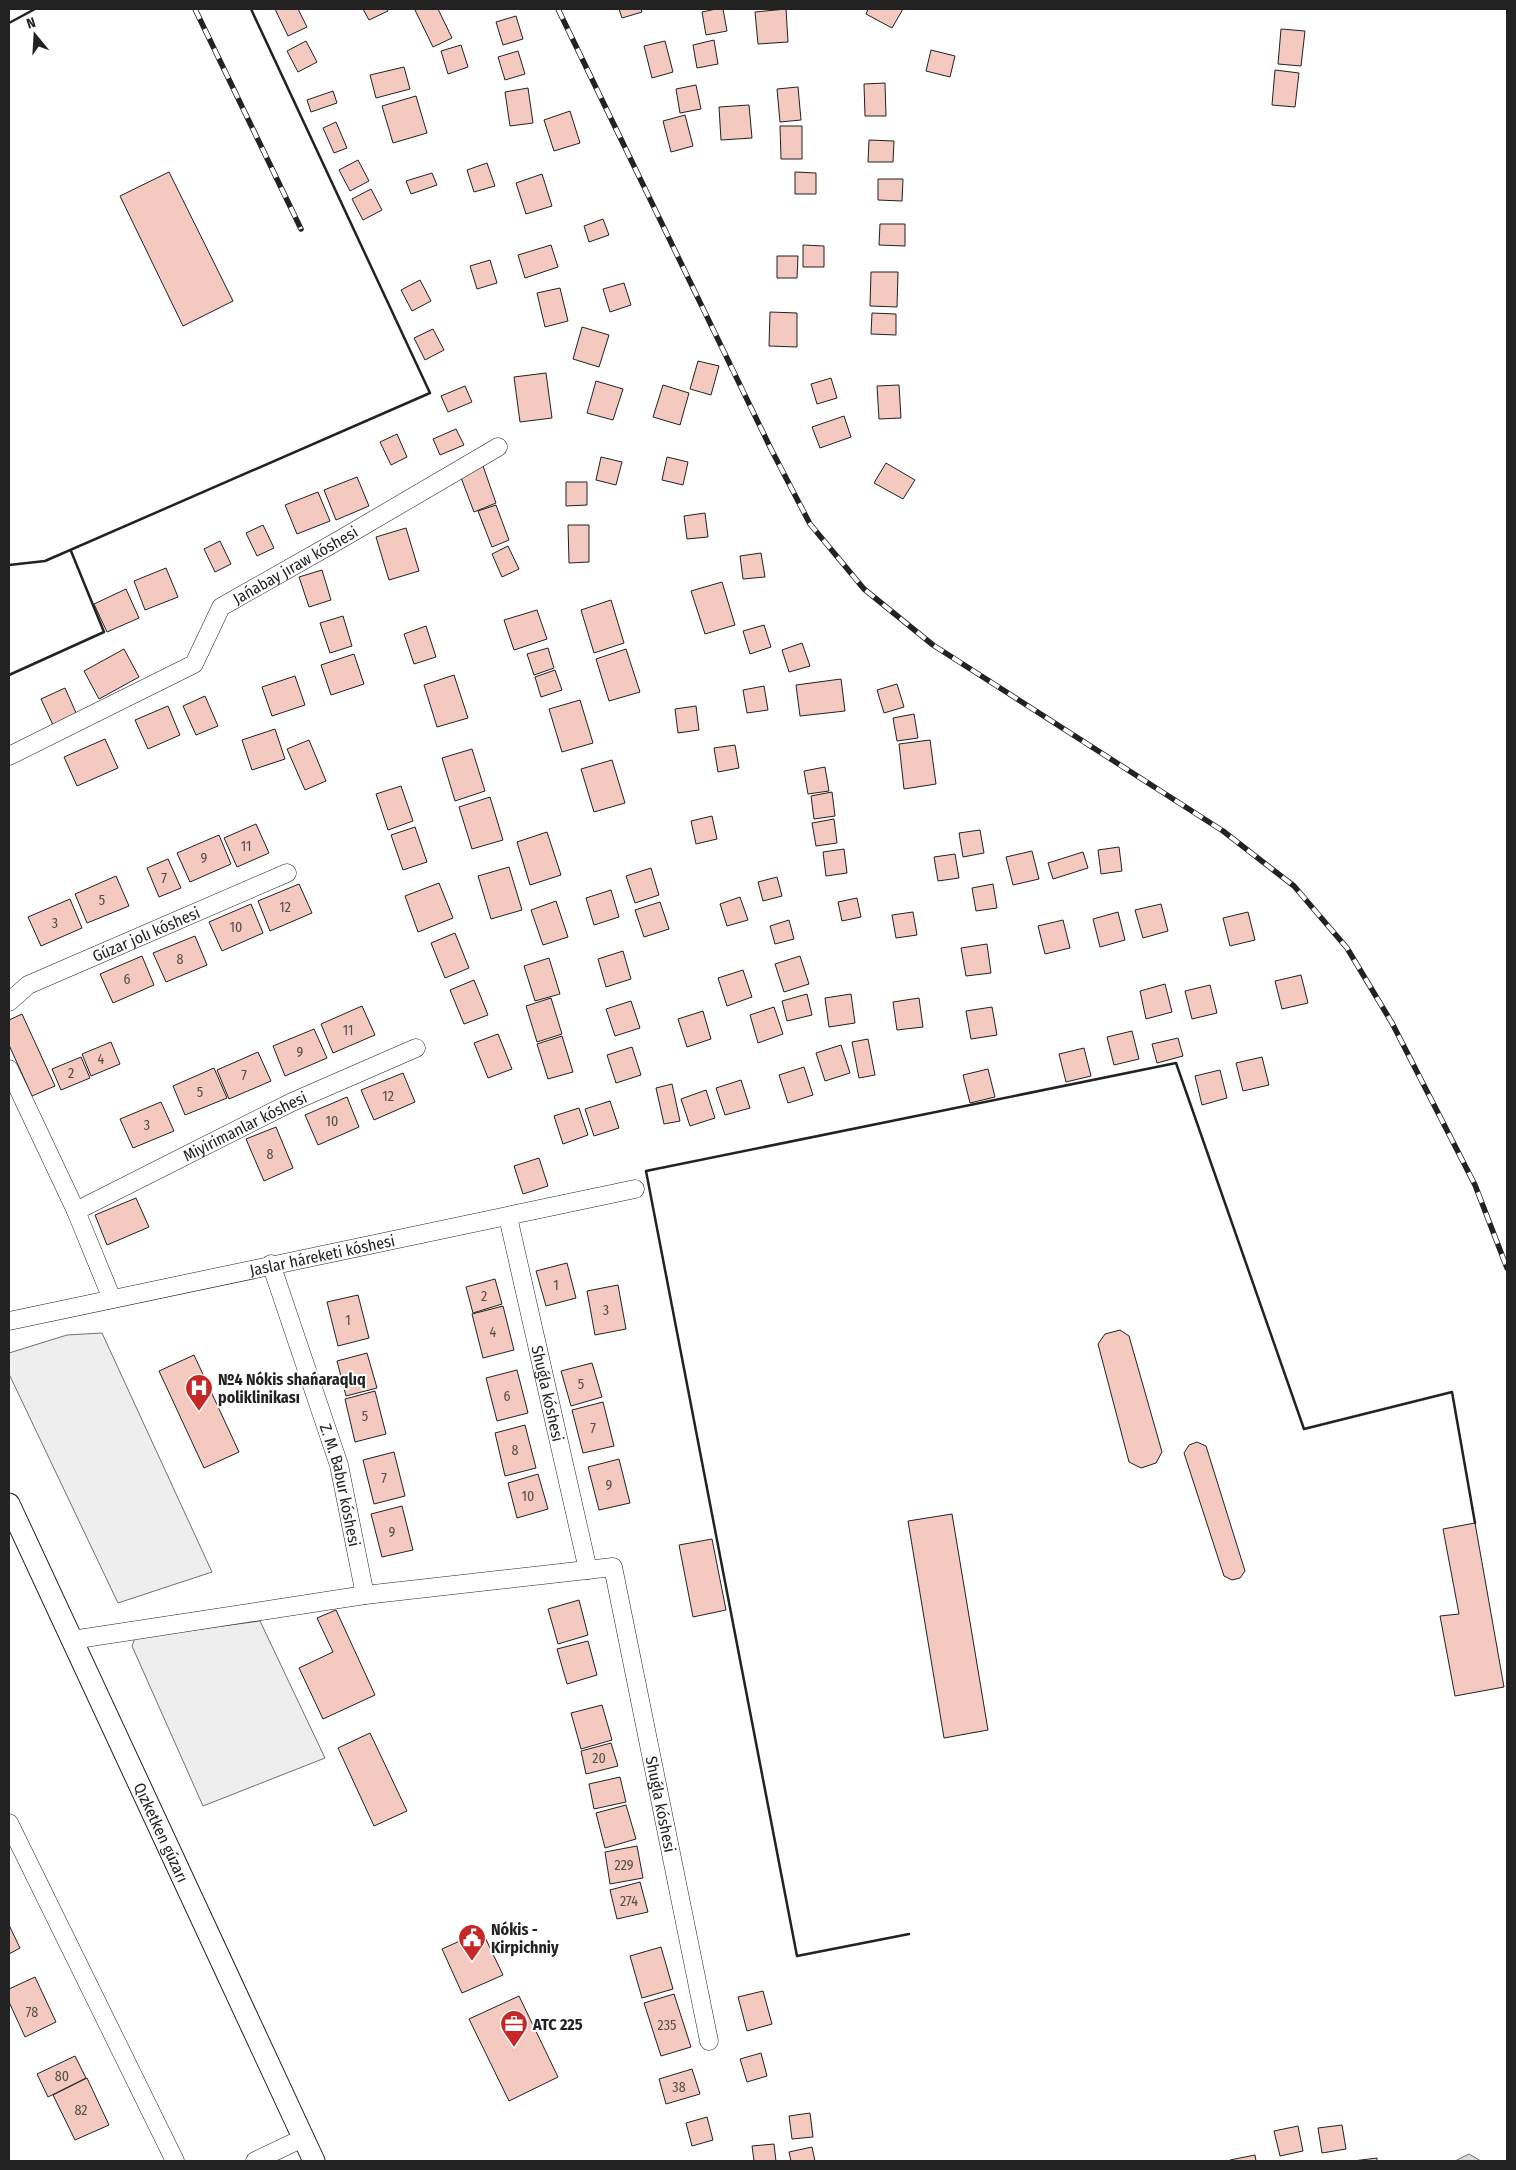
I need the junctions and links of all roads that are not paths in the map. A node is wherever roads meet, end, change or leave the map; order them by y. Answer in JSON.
{"nodes":[{"id":1,"x":498,"y":447,"type":"dead end"},
{"id":2,"x":9,"y":756,"type":"edge"},
{"id":3,"x":287,"y":873,"type":"dead end"},
{"id":4,"x":9,"y":1002,"type":"edge"},
{"id":5,"x":416,"y":1048,"type":"dead end"},
{"id":6,"x":9,"y":1069,"type":"edge"},
{"id":7,"x":635,"y":1189,"type":"dead end"},
{"id":8,"x":76,"y":1211,"type":"junction"},
{"id":9,"x":508,"y":1217,"type":"junction"},
{"id":10,"x":271,"y":1264,"type":"junction"},
{"id":11,"x":112,"y":1299,"type":"junction"},
{"id":12,"x":9,"y":1321,"type":"edge"},
{"id":13,"x":9,"y":1504,"type":"edge"},
{"id":14,"x":588,"y":1570,"type":"junction"},
{"id":15,"x":365,"y":1595,"type":"junction"},
{"id":16,"x":72,"y":1640,"type":"junction"},
{"id":17,"x":9,"y":1823,"type":"edge"},
{"id":18,"x":709,"y":2041,"type":"dead end"},
{"id":19,"x":303,"y":2138,"type":"junction"},
{"id":20,"x":175,"y":2161,"type":"edge"},
{"id":21,"x":256,"y":2161,"type":"edge"},
{"id":22,"x":314,"y":2161,"type":"edge"}],
"edges":[{"from":1,"to":2,"type":"street","name":"Jańabay jıraw kóshesi"},
{"from":3,"to":4,"type":"street","name":"Gúzar jolı kóshesi"},
{"from":5,"to":8,"type":"street","name":"Miyirimanlar kóshesi"},
{"from":6,"to":8,"type":"street"},
{"from":7,"to":9,"type":"street","name":"Jaslar háreketi kóshesi"},
{"from":8,"to":11,"type":"street"},
{"from":9,"to":10,"type":"street","name":"Jaslar háreketi kóshesi"},
{"from":9,"to":14,"type":"street","name":"Shuǵla kóshesi"},
{"from":10,"to":11,"type":"street","name":"Jaslar háreketi kóshesi"},
{"from":10,"to":15,"type":"street","name":"Z. M. Babur kóshesi"},
{"from":11,"to":12,"type":"street","name":"Jaslar háreketi kóshesi"},
{"from":13,"to":16,"type":"street","name":"Qızketken gúzarı"},
{"from":14,"to":15,"type":"street"},
{"from":14,"to":18,"type":"street","name":"Shuǵla kóshesi"},
{"from":15,"to":16,"type":"street"},
{"from":16,"to":19,"type":"street","name":"Qızketken gúzarı"},
{"from":17,"to":20,"type":"street"},
{"from":19,"to":21,"type":"street"},
{"from":19,"to":22,"type":"street","name":"Qızketken gúzarı"}]}
